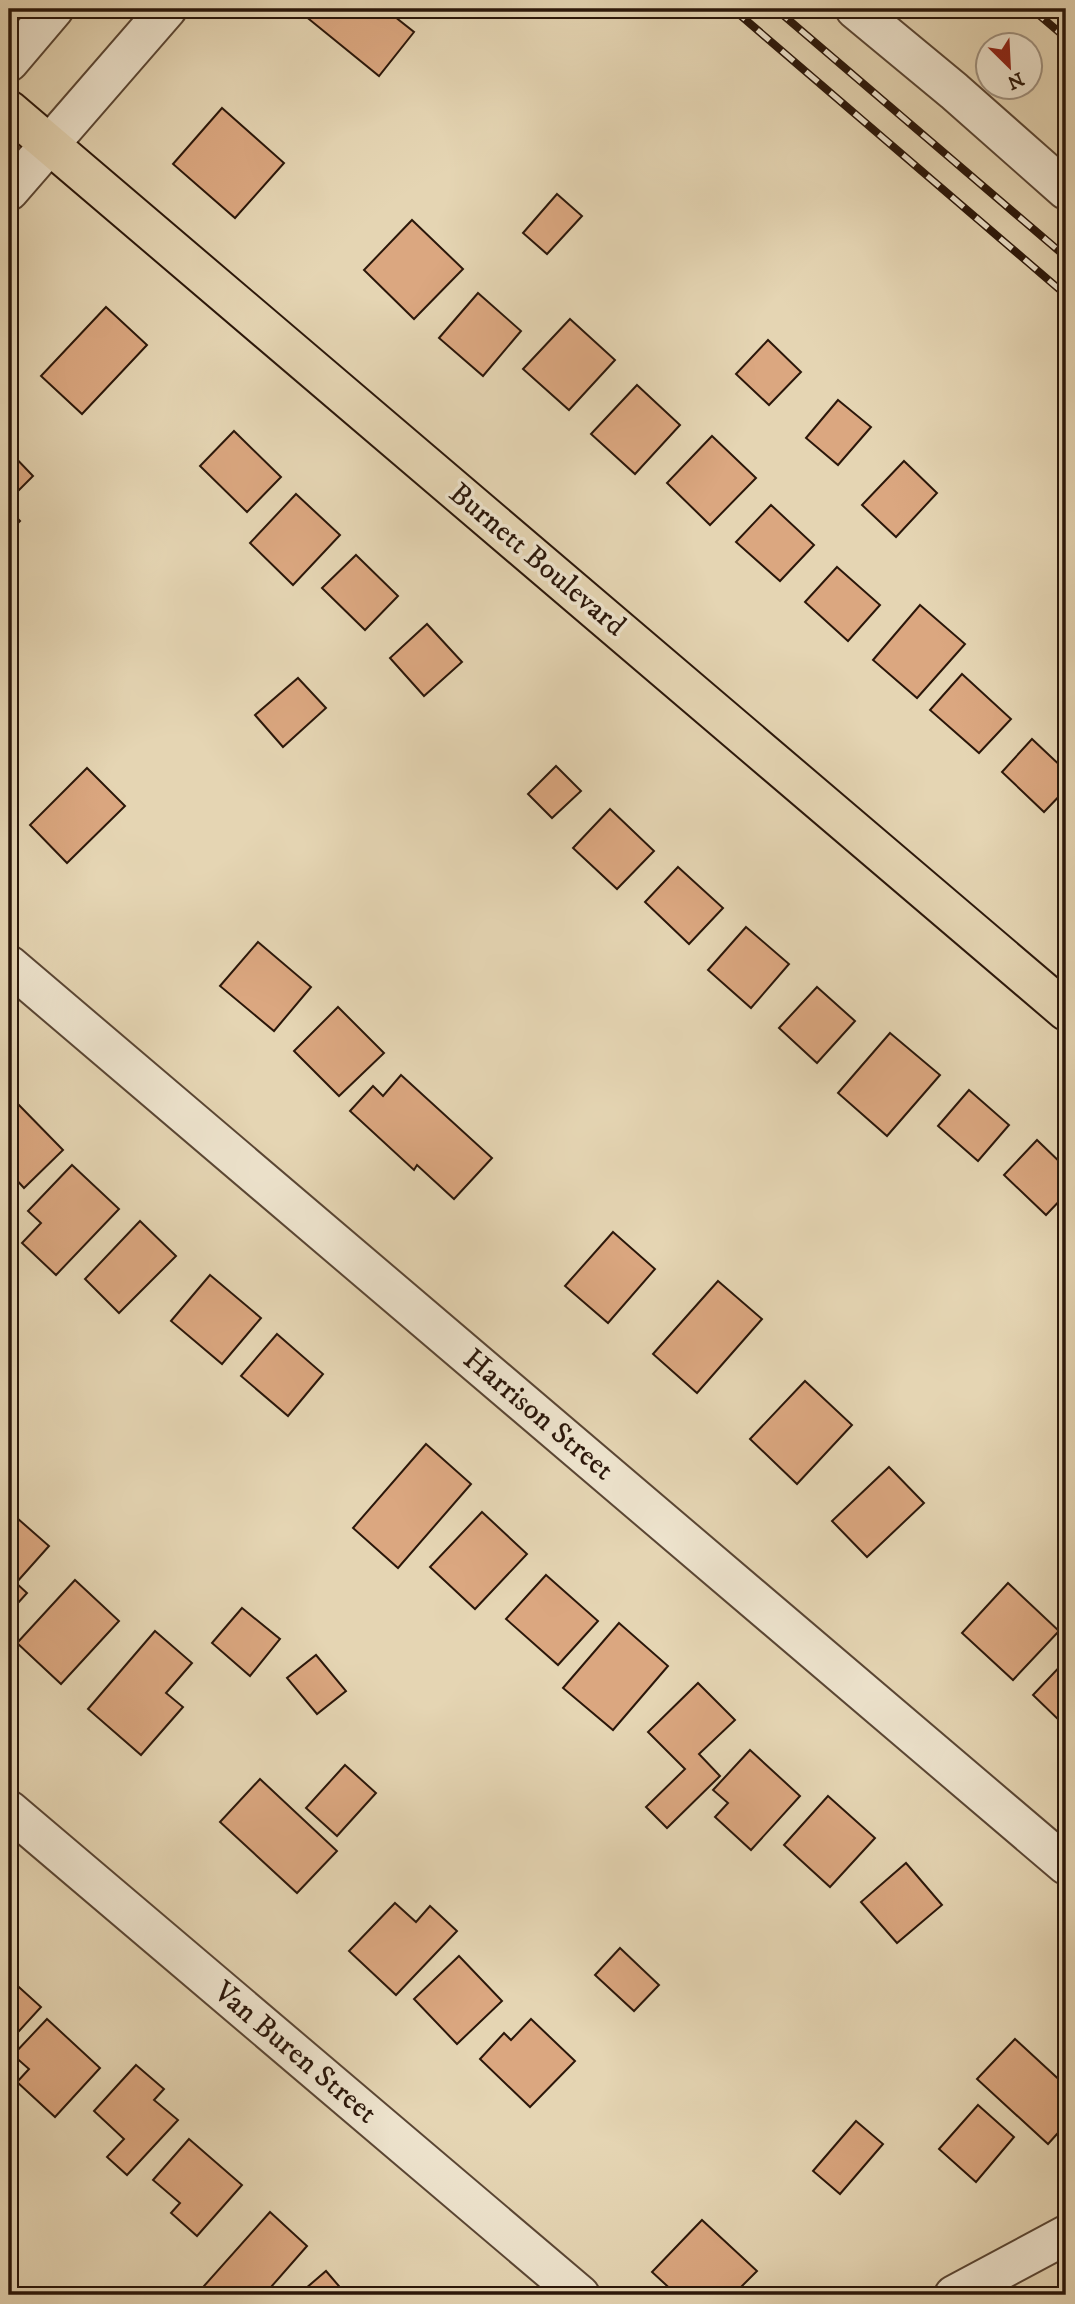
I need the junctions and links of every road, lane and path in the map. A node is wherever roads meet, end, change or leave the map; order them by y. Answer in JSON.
{"nodes":[{"id":1,"x":54,"y":9,"type":"edge"},
{"id":2,"x":167,"y":9,"type":"edge"},
{"id":3,"x":855,"y":9,"type":"edge"},
{"id":4,"x":9,"y":62,"type":"edge"},
{"id":5,"x":9,"y":110,"type":"edge"},
{"id":6,"x":48,"y":144,"type":"junction"},
{"id":7,"x":1066,"y":190,"type":"edge"},
{"id":8,"x":9,"y":191,"type":"edge"},
{"id":9,"x":9,"y":965,"type":"edge"},
{"id":10,"x":1066,"y":1011,"type":"edge"},
{"id":11,"x":9,"y":1810,"type":"edge"},
{"id":12,"x":1066,"y":1865,"type":"edge"},
{"id":13,"x":1066,"y":2235,"type":"edge"},
{"id":14,"x":580,"y":2295,"type":"edge"},
{"id":15,"x":954,"y":2295,"type":"edge"}],
"edges":[{"from":1,"to":4,"type":"street"},
{"from":2,"to":6,"type":"street"},
{"from":3,"to":7,"type":"street"},
{"from":5,"to":6,"type":"main road","name":"Burnett Boulevard"},
{"from":6,"to":8,"type":"street"},
{"from":6,"to":10,"type":"main road","name":"Burnett Boulevard"},
{"from":9,"to":12,"type":"street","name":"Harrison Street"},
{"from":11,"to":14,"type":"street","name":"Van Buren Street"},
{"from":13,"to":15,"type":"street"}]}
